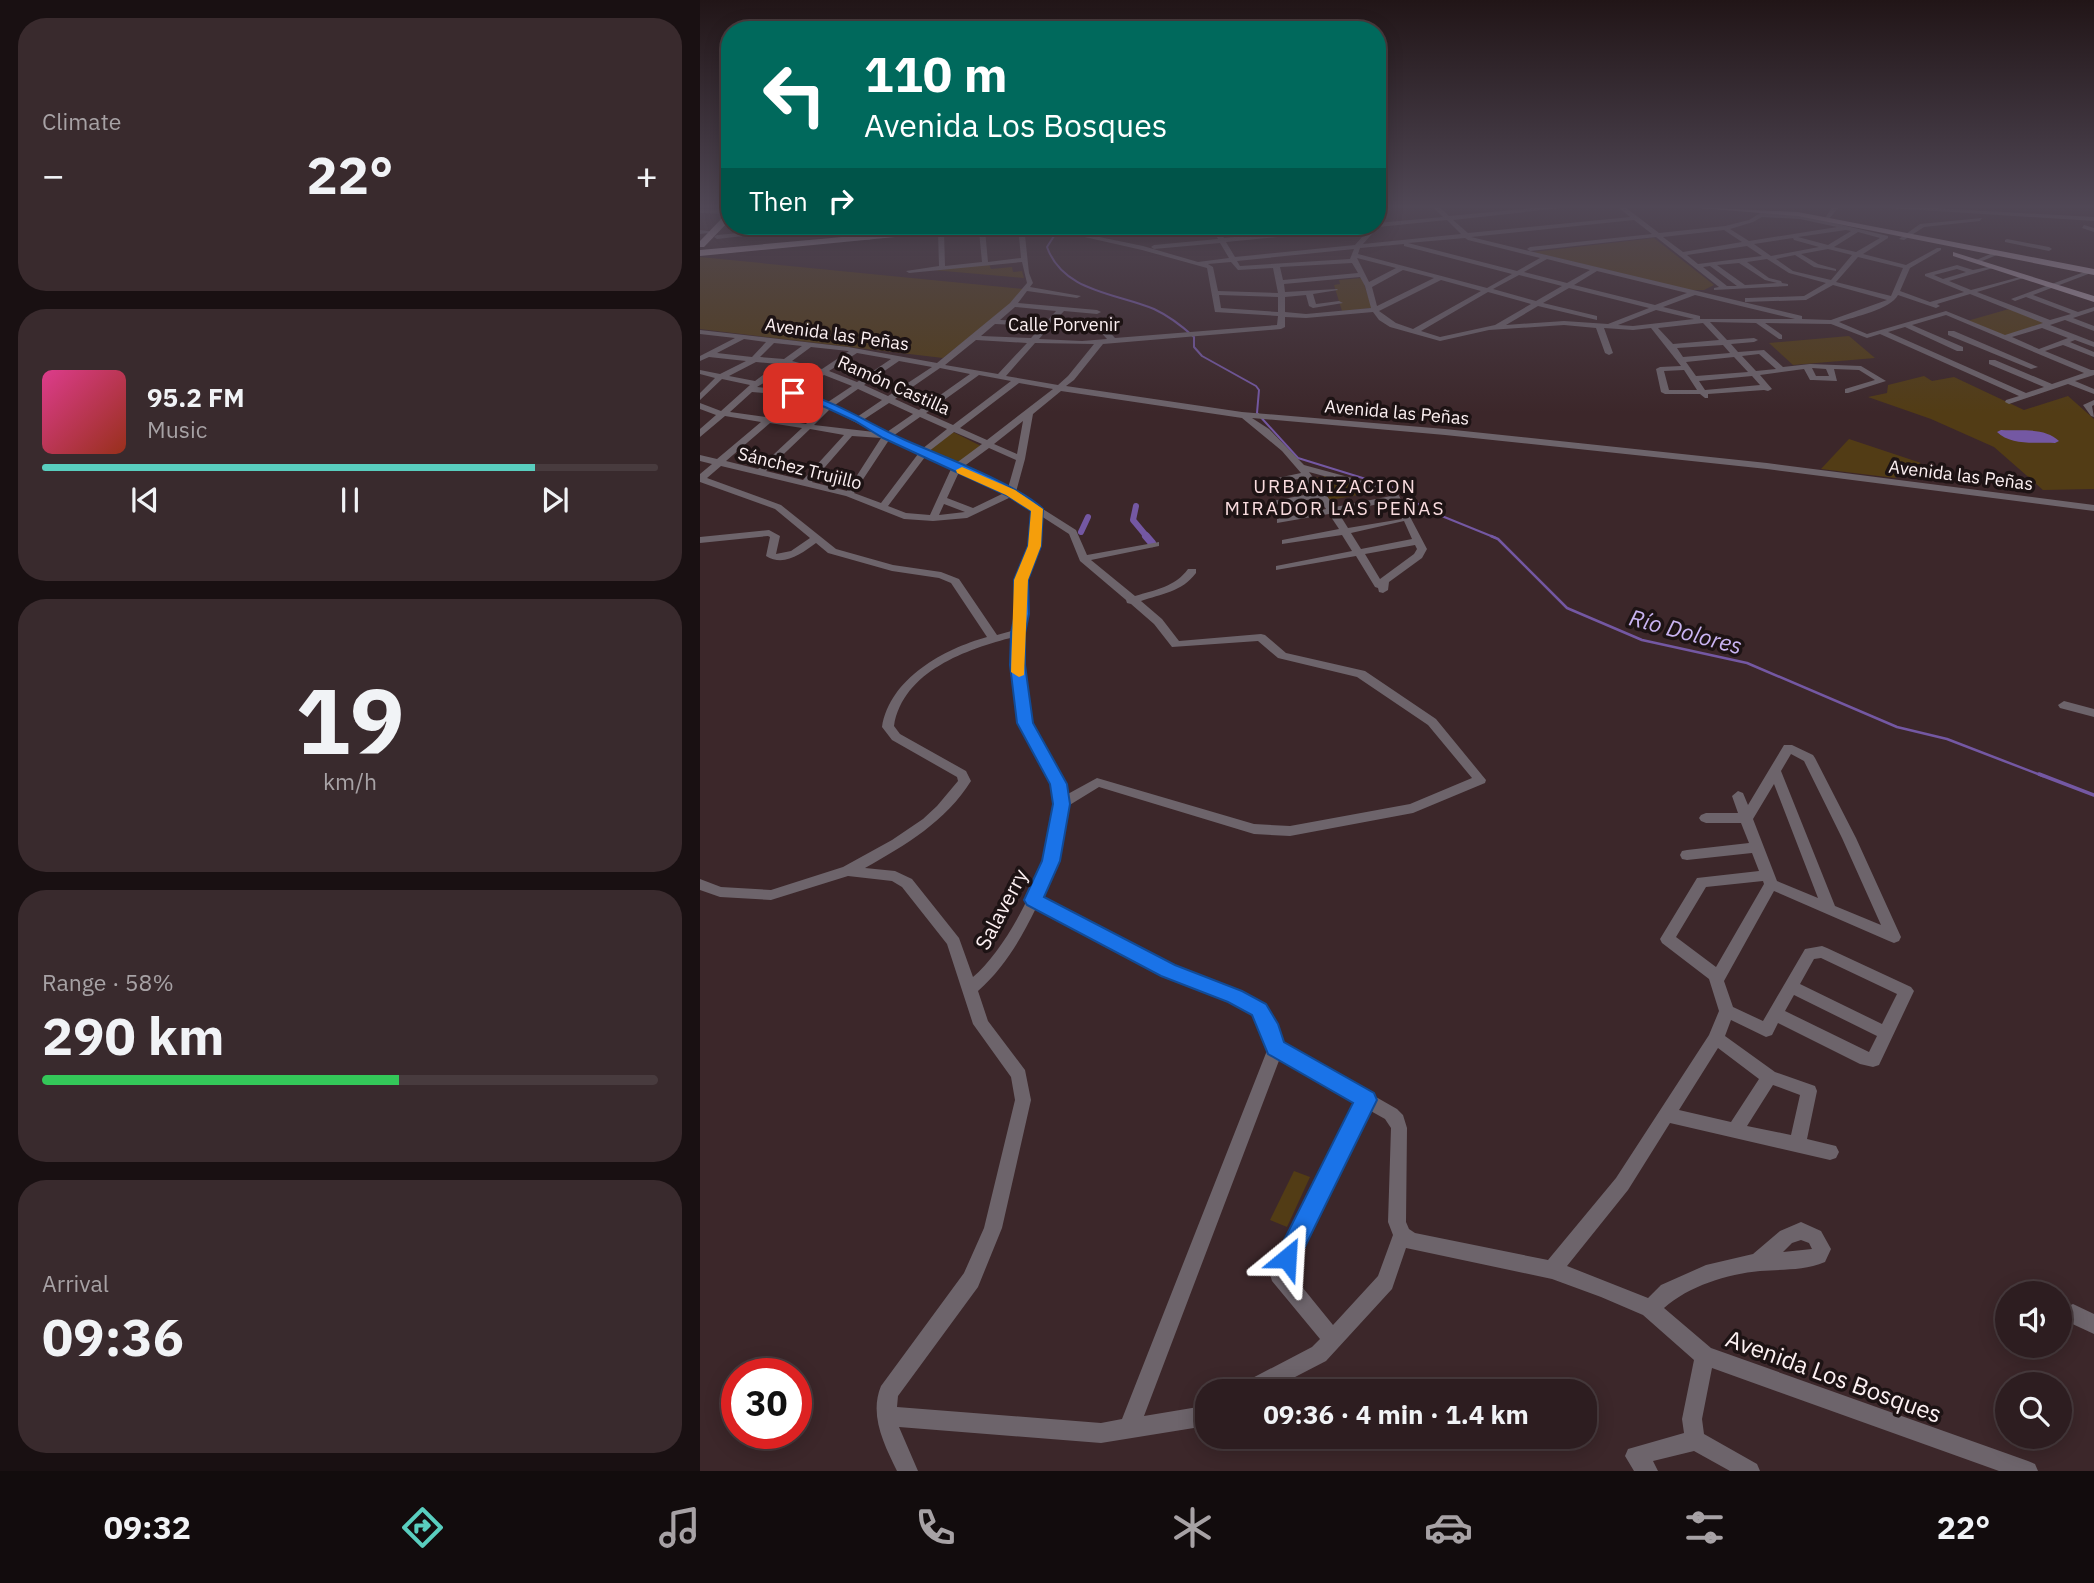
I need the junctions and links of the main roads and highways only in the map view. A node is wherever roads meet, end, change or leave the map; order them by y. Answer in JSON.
{"nodes":[{"id":1,"x":2024,"y":276,"type":"edge"},
{"id":2,"x":2094,"y":299,"type":"edge"}],
"edges":[{"from":1,"to":2,"type":"main road"}]}
